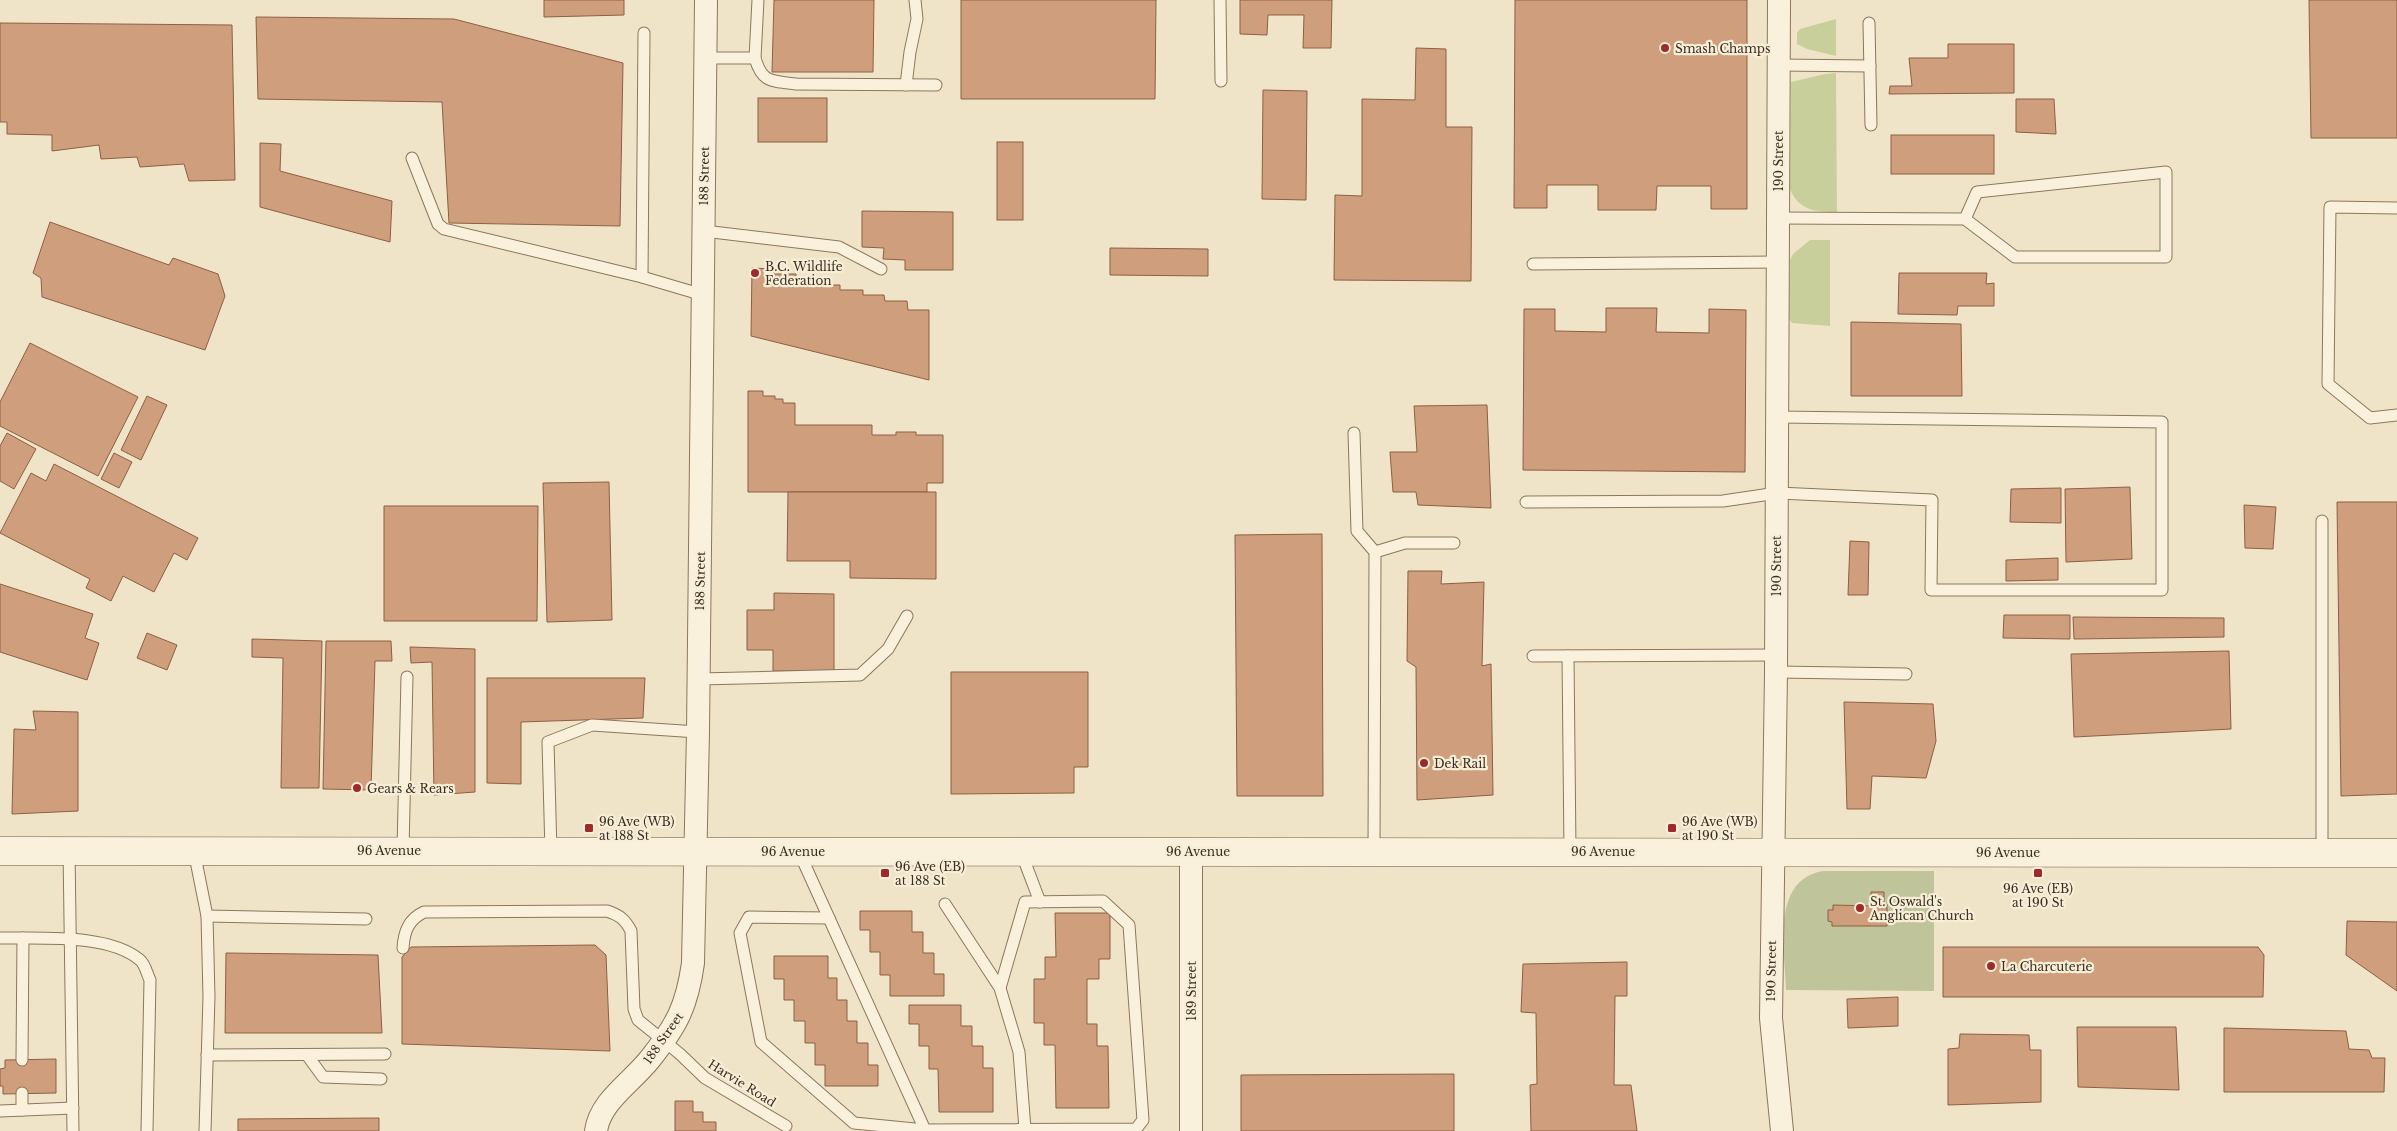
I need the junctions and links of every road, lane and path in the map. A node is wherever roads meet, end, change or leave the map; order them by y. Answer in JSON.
{"nodes":[{"id":1,"x":706,"y":0,"type":"edge"},
{"id":2,"x":758,"y":0,"type":"edge"},
{"id":3,"x":915,"y":0,"type":"edge"},
{"id":4,"x":1220,"y":0,"type":"edge"},
{"id":5,"x":1779,"y":0,"type":"edge"},
{"id":6,"x":1869,"y":23,"type":"dead end"},
{"id":7,"x":644,"y":32,"type":"dead end"},
{"id":8,"x":706,"y":58,"type":"junction"},
{"id":9,"x":755,"y":58,"type":"junction"},
{"id":10,"x":1779,"y":65,"type":"junction"},
{"id":11,"x":1870,"y":66,"type":"junction"},
{"id":12,"x":1221,"y":81,"type":"dead end"},
{"id":13,"x":906,"y":85,"type":"junction"},
{"id":14,"x":936,"y":85,"type":"dead end"},
{"id":15,"x":1871,"y":125,"type":"dead end"},
{"id":16,"x":412,"y":158,"type":"dead end"},
{"id":17,"x":2397,"y":208,"type":"edge"},
{"id":18,"x":1778,"y":218,"type":"junction"},
{"id":19,"x":1965,"y":219,"type":"junction"},
{"id":20,"x":704,"y":231,"type":"junction"},
{"id":21,"x":1778,"y":262,"type":"junction"},
{"id":22,"x":1533,"y":264,"type":"dead end"},
{"id":23,"x":881,"y":269,"type":"dead end"},
{"id":24,"x":642,"y":277,"type":"junction"},
{"id":25,"x":703,"y":295,"type":"junction"},
{"id":26,"x":2397,"y":415,"type":"edge"},
{"id":27,"x":1777,"y":417,"type":"junction"},
{"id":28,"x":1354,"y":433,"type":"dead end"},
{"id":29,"x":1777,"y":493,"type":"junction"},
{"id":30,"x":1526,"y":502,"type":"dead end"},
{"id":31,"x":2322,"y":521,"type":"dead end"},
{"id":32,"x":1454,"y":543,"type":"dead end"},
{"id":33,"x":1375,"y":552,"type":"junction"},
{"id":34,"x":907,"y":616,"type":"dead end"},
{"id":35,"x":1533,"y":656,"type":"dead end"},
{"id":36,"x":1568,"y":656,"type":"junction"},
{"id":37,"x":1776,"y":664,"type":"junction"},
{"id":38,"x":1906,"y":674,"type":"dead end"},
{"id":39,"x":407,"y":676,"type":"dead end"},
{"id":40,"x":699,"y":679,"type":"junction"},
{"id":41,"x":698,"y":732,"type":"junction"},
{"id":42,"x":0,"y":850,"type":"edge"},
{"id":43,"x":69,"y":850,"type":"junction"},
{"id":44,"x":403,"y":850,"type":"junction"},
{"id":45,"x":696,"y":850,"type":"junction"},
{"id":46,"x":194,"y":851,"type":"junction"},
{"id":47,"x":799,"y":851,"type":"junction"},
{"id":48,"x":1191,"y":851,"type":"junction"},
{"id":49,"x":1570,"y":851,"type":"junction"},
{"id":50,"x":1774,"y":851,"type":"junction"},
{"id":51,"x":551,"y":852,"type":"junction"},
{"id":52,"x":1021,"y":852,"type":"junction"},
{"id":53,"x":1374,"y":852,"type":"junction"},
{"id":54,"x":2397,"y":852,"type":"edge"},
{"id":55,"x":2322,"y":853,"type":"junction"},
{"id":56,"x":1040,"y":902,"type":"junction"},
{"id":57,"x":945,"y":904,"type":"dead end"},
{"id":58,"x":207,"y":916,"type":"junction"},
{"id":59,"x":829,"y":918,"type":"junction"},
{"id":60,"x":366,"y":919,"type":"dead end"},
{"id":61,"x":0,"y":938,"type":"edge"},
{"id":62,"x":23,"y":938,"type":"junction"},
{"id":63,"x":70,"y":939,"type":"junction"},
{"id":64,"x":404,"y":948,"type":"dead end"},
{"id":65,"x":1000,"y":988,"type":"junction"},
{"id":66,"x":662,"y":1042,"type":"junction"},
{"id":67,"x":385,"y":1054,"type":"dead end"},
{"id":68,"x":207,"y":1055,"type":"junction"},
{"id":69,"x":307,"y":1055,"type":"junction"},
{"id":70,"x":22,"y":1060,"type":"dead end"},
{"id":71,"x":381,"y":1079,"type":"dead end"},
{"id":72,"x":22,"y":1093,"type":"dead end"},
{"id":73,"x":72,"y":1108,"type":"junction"},
{"id":74,"x":22,"y":1110,"type":"junction"},
{"id":75,"x":0,"y":1111,"type":"edge"},
{"id":76,"x":786,"y":1126,"type":"dead end"},
{"id":77,"x":926,"y":1130,"type":"junction"},
{"id":78,"x":1025,"y":1130,"type":"junction"},
{"id":79,"x":73,"y":1131,"type":"edge"},
{"id":80,"x":147,"y":1131,"type":"edge"},
{"id":81,"x":205,"y":1131,"type":"edge"},
{"id":82,"x":596,"y":1131,"type":"edge"},
{"id":83,"x":1191,"y":1131,"type":"edge"},
{"id":84,"x":1782,"y":1131,"type":"edge"}],
"edges":[{"from":1,"to":8,"type":"street","name":"188 Street"},
{"from":2,"to":9,"type":"lane"},
{"from":3,"to":13,"type":"lane"},
{"from":4,"to":12,"type":"lane"},
{"from":5,"to":10,"type":"street","name":"190 Street"},
{"from":6,"to":11,"type":"lane"},
{"from":7,"to":24,"type":"lane"},
{"from":8,"to":9,"type":"lane"},
{"from":8,"to":20,"type":"street","name":"188 Street"},
{"from":9,"to":13,"type":"lane"},
{"from":10,"to":11,"type":"lane"},
{"from":10,"to":18,"type":"street","name":"190 Street"},
{"from":11,"to":15,"type":"lane"},
{"from":13,"to":14,"type":"lane"},
{"from":16,"to":24,"type":"lane"},
{"from":17,"to":26,"type":"lane"},
{"from":18,"to":19,"type":"lane"},
{"from":18,"to":21,"type":"street","name":"190 Street"},
{"from":19,"to":19,"type":"lane"},
{"from":20,"to":23,"type":"lane"},
{"from":20,"to":25,"type":"street","name":"188 Street"},
{"from":21,"to":22,"type":"lane"},
{"from":21,"to":27,"type":"street","name":"190 Street"},
{"from":24,"to":25,"type":"lane"},
{"from":25,"to":40,"type":"street","name":"188 Street"},
{"from":27,"to":29,"type":"street","name":"190 Street"},
{"from":27,"to":29,"type":"lane"},
{"from":28,"to":33,"type":"lane"},
{"from":29,"to":30,"type":"lane"},
{"from":29,"to":37,"type":"street","name":"190 Street"},
{"from":31,"to":55,"type":"lane"},
{"from":32,"to":33,"type":"lane"},
{"from":33,"to":53,"type":"lane"},
{"from":34,"to":40,"type":"lane"},
{"from":35,"to":36,"type":"lane"},
{"from":36,"to":37,"type":"lane"},
{"from":36,"to":49,"type":"lane"},
{"from":37,"to":38,"type":"lane"},
{"from":37,"to":50,"type":"street","name":"190 Street"},
{"from":39,"to":44,"type":"lane"},
{"from":40,"to":41,"type":"street","name":"188 Street"},
{"from":41,"to":45,"type":"street","name":"188 Street"},
{"from":41,"to":51,"type":"lane"},
{"from":42,"to":43,"type":"main road","name":"96 Avenue"},
{"from":43,"to":46,"type":"main road","name":"96 Avenue"},
{"from":43,"to":63,"type":"lane"},
{"from":44,"to":46,"type":"main road","name":"96 Avenue"},
{"from":44,"to":51,"type":"main road","name":"96 Avenue"},
{"from":45,"to":47,"type":"main road","name":"96 Avenue"},
{"from":45,"to":51,"type":"main road","name":"96 Avenue"},
{"from":45,"to":66,"type":"street","name":"188 Street"},
{"from":46,"to":58,"type":"lane"},
{"from":47,"to":52,"type":"main road","name":"96 Avenue"},
{"from":47,"to":59,"type":"lane"},
{"from":48,"to":52,"type":"main road","name":"96 Avenue"},
{"from":48,"to":53,"type":"main road","name":"96 Avenue"},
{"from":48,"to":83,"type":"street","name":"189 Street"},
{"from":49,"to":50,"type":"main road","name":"96 Avenue"},
{"from":49,"to":53,"type":"main road","name":"96 Avenue"},
{"from":50,"to":55,"type":"main road","name":"96 Avenue"},
{"from":50,"to":84,"type":"street","name":"190 Street"},
{"from":52,"to":56,"type":"lane"},
{"from":54,"to":55,"type":"main road","name":"96 Avenue"},
{"from":56,"to":65,"type":"lane"},
{"from":56,"to":78,"type":"lane"},
{"from":57,"to":65,"type":"lane"},
{"from":58,"to":60,"type":"lane"},
{"from":58,"to":68,"type":"lane"},
{"from":59,"to":77,"type":"lane"},
{"from":59,"to":77,"type":"lane"},
{"from":61,"to":62,"type":"lane"},
{"from":62,"to":63,"type":"lane"},
{"from":62,"to":70,"type":"lane"},
{"from":63,"to":73,"type":"lane"},
{"from":63,"to":80,"type":"lane"},
{"from":64,"to":66,"type":"lane","name":"Harvie Road"},
{"from":65,"to":78,"type":"lane"},
{"from":66,"to":76,"type":"lane","name":"Harvie Road"},
{"from":66,"to":82,"type":"street","name":"188 Street"},
{"from":67,"to":69,"type":"lane"},
{"from":68,"to":69,"type":"lane"},
{"from":68,"to":81,"type":"lane"},
{"from":69,"to":71,"type":"lane"},
{"from":72,"to":74,"type":"lane"},
{"from":73,"to":74,"type":"lane"},
{"from":73,"to":79,"type":"lane"},
{"from":74,"to":75,"type":"lane"},
{"from":77,"to":78,"type":"lane"}]}
